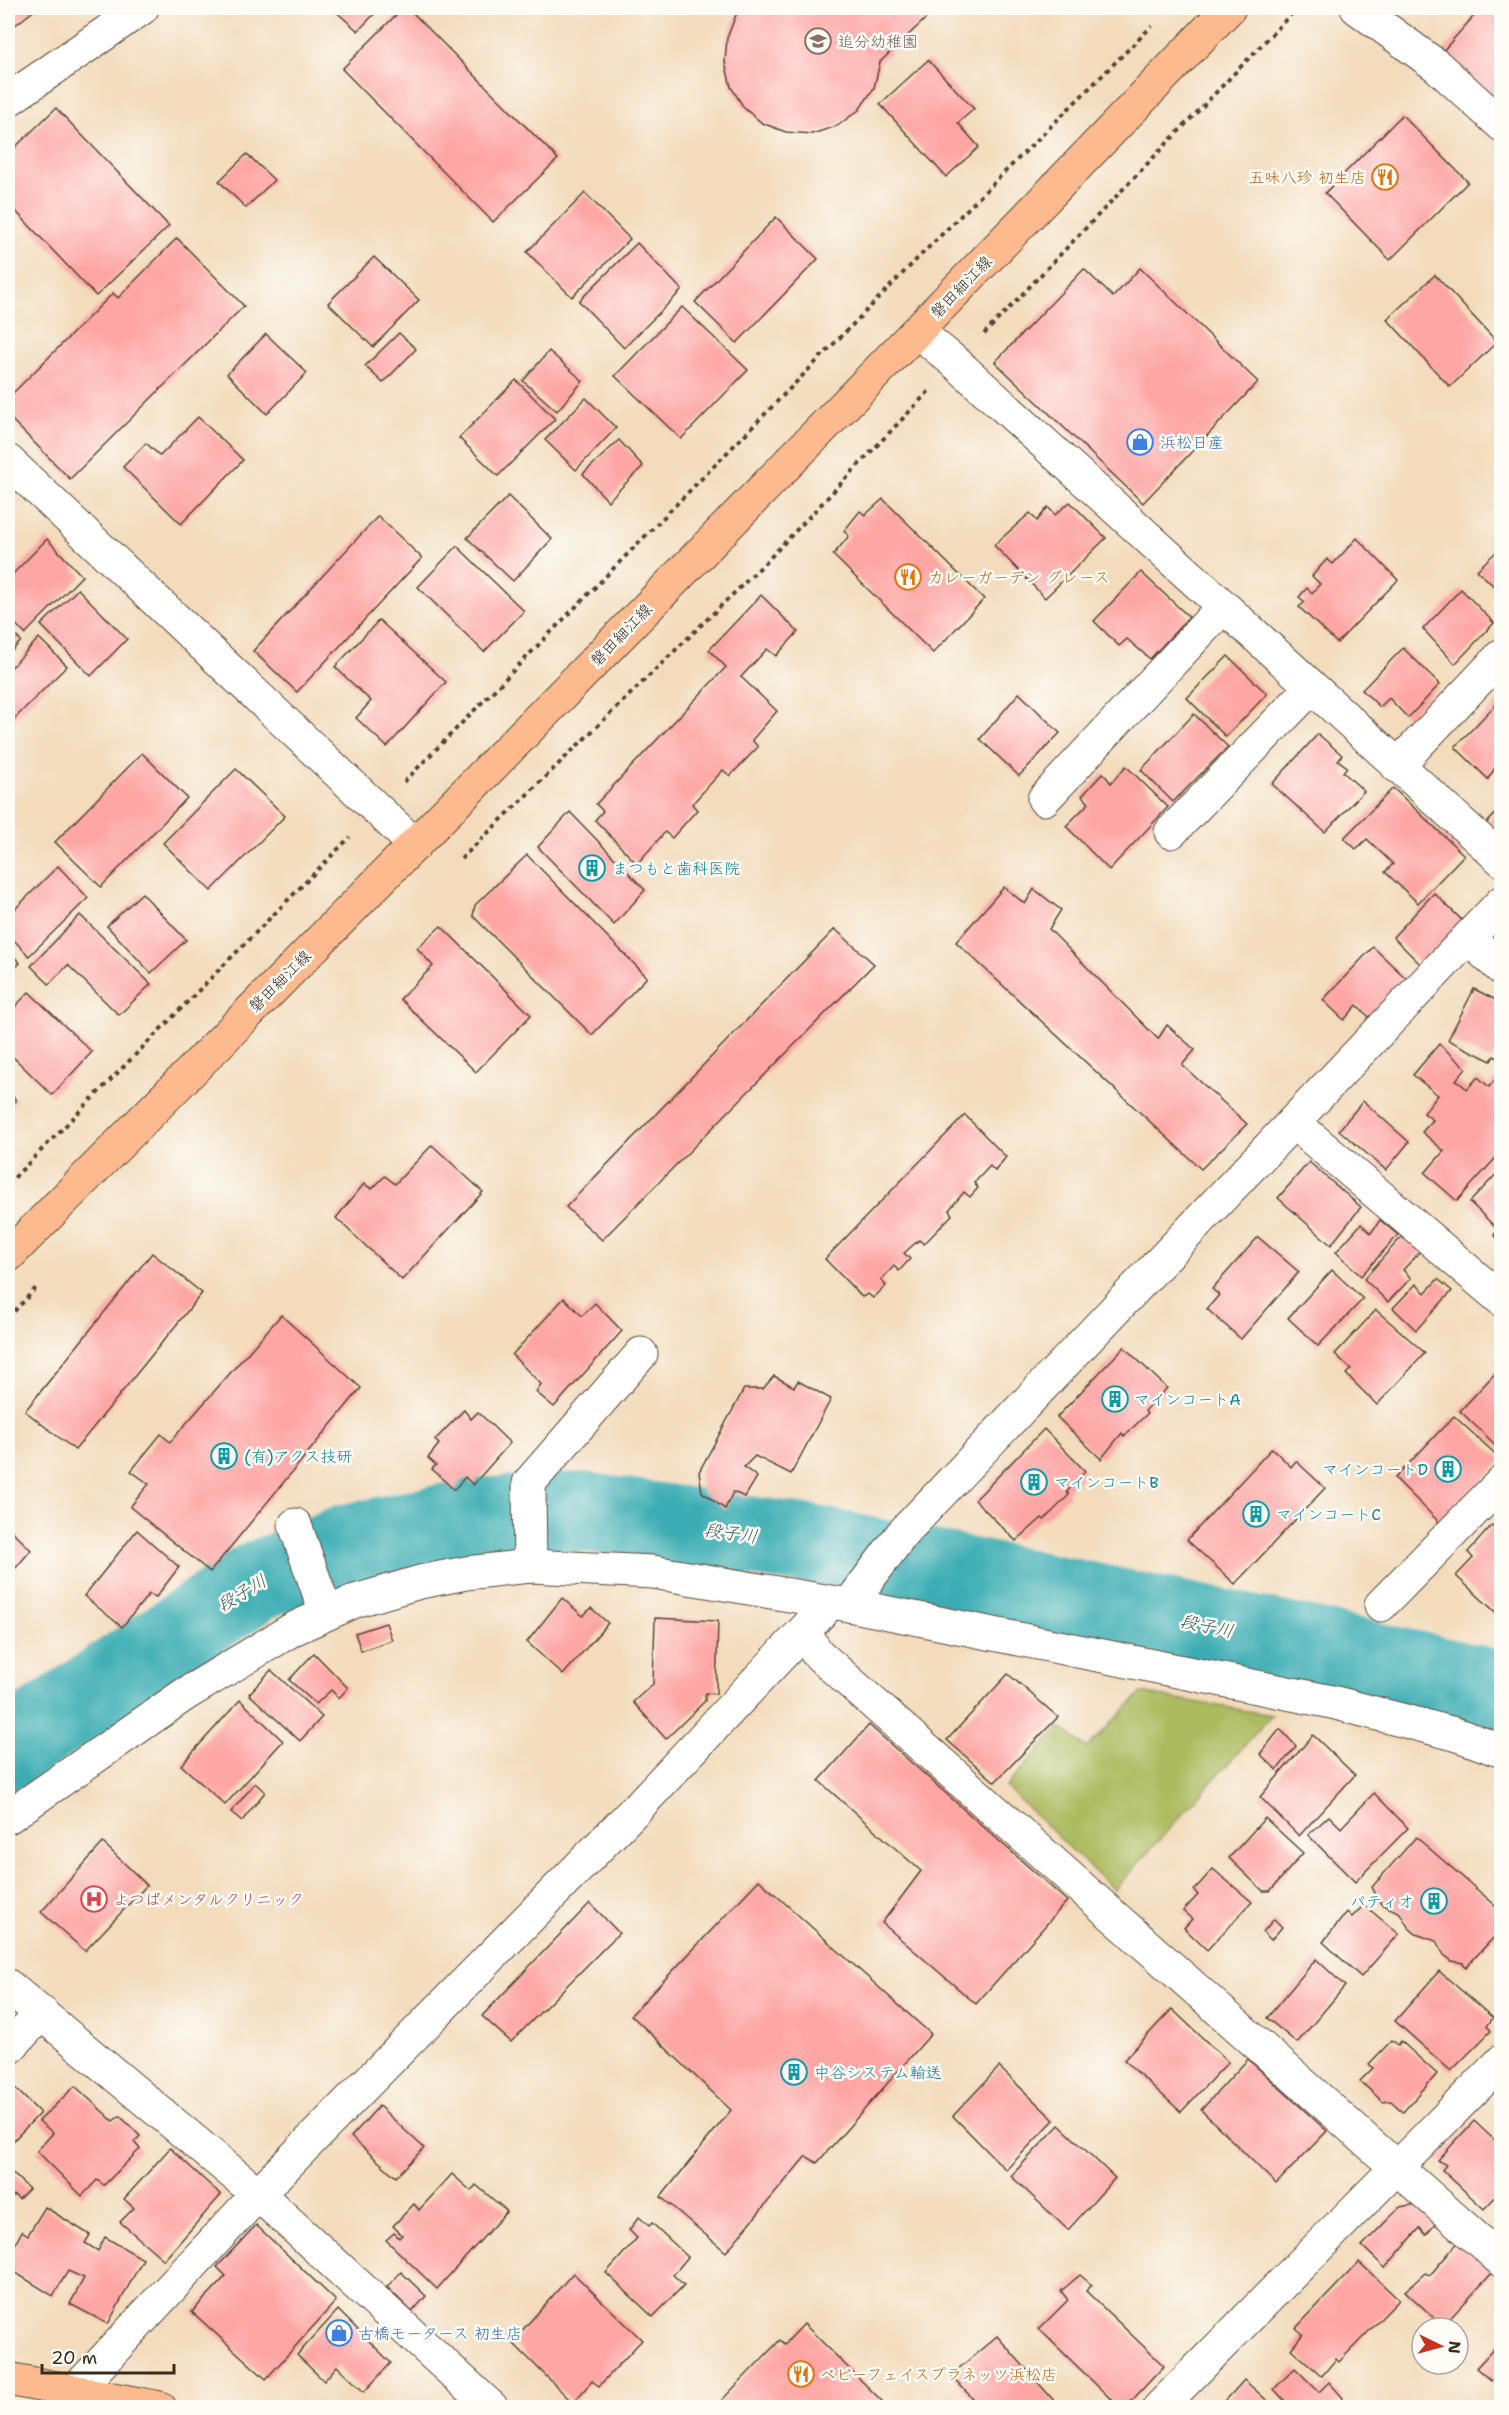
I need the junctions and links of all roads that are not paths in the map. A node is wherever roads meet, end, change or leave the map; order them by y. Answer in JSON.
{"nodes":[{"id":1,"x":142,"y":8,"type":"edge"},
{"id":2,"x":1229,"y":8,"type":"edge"},
{"id":3,"x":1357,"y":8,"type":"edge"},
{"id":4,"x":8,"y":100,"type":"edge"},
{"id":5,"x":1502,"y":125,"type":"edge"},
{"id":6,"x":918,"y":332,"type":"junction"},
{"id":7,"x":8,"y":461,"type":"edge"},
{"id":8,"x":1222,"y":608,"type":"junction"},
{"id":9,"x":1502,"y":655,"type":"edge"},
{"id":10,"x":1311,"y":688,"type":"junction"},
{"id":11,"x":1397,"y":766,"type":"junction"},
{"id":12,"x":1044,"y":800,"type":"dead end"},
{"id":13,"x":1171,"y":832,"type":"dead end"},
{"id":14,"x":415,"y":845,"type":"junction"},
{"id":15,"x":1502,"y":860,"type":"edge"},
{"id":16,"x":1502,"y":903,"type":"edge"},
{"id":17,"x":1468,"y":938,"type":"junction"},
{"id":18,"x":1502,"y":969,"type":"edge"},
{"id":19,"x":1293,"y":1122,"type":"junction"},
{"id":20,"x":8,"y":1256,"type":"edge"},
{"id":21,"x":1502,"y":1300,"type":"edge"},
{"id":22,"x":641,"y":1354,"type":"dead end"},
{"id":23,"x":1502,"y":1482,"type":"edge"},
{"id":24,"x":298,"y":1532,"type":"dead end"},
{"id":25,"x":530,"y":1552,"type":"junction"},
{"id":26,"x":848,"y":1597,"type":"junction"},
{"id":27,"x":321,"y":1598,"type":"junction"},
{"id":28,"x":1380,"y":1605,"type":"dead end"},
{"id":29,"x":804,"y":1632,"type":"junction"},
{"id":30,"x":1502,"y":1750,"type":"edge"},
{"id":31,"x":8,"y":1817,"type":"edge"},
{"id":32,"x":8,"y":1986,"type":"edge"},
{"id":33,"x":42,"y":2013,"type":"junction"},
{"id":34,"x":8,"y":2049,"type":"edge"},
{"id":35,"x":1502,"y":2061,"type":"edge"},
{"id":36,"x":1396,"y":2168,"type":"junction"},
{"id":37,"x":258,"y":2194,"type":"junction"},
{"id":38,"x":1502,"y":2261,"type":"edge"},
{"id":39,"x":8,"y":2379,"type":"edge"},
{"id":40,"x":76,"y":2390,"type":"junction"},
{"id":41,"x":160,"y":2408,"type":"edge"},
{"id":42,"x":492,"y":2408,"type":"edge"},
{"id":43,"x":1160,"y":2408,"type":"edge"}],
"edges":[{"from":1,"to":4,"type":"street"},
{"from":2,"to":6,"type":"main road","name":"磐田細江線"},
{"from":3,"to":5,"type":"street"},
{"from":6,"to":8,"type":"street"},
{"from":6,"to":14,"type":"main road","name":"磐田細江線"},
{"from":7,"to":14,"type":"street"},
{"from":8,"to":10,"type":"street"},
{"from":8,"to":12,"type":"street"},
{"from":9,"to":11,"type":"street"},
{"from":10,"to":11,"type":"street"},
{"from":10,"to":13,"type":"street"},
{"from":11,"to":15,"type":"street"},
{"from":14,"to":20,"type":"main road","name":"磐田細江線"},
{"from":16,"to":17,"type":"street"},
{"from":17,"to":18,"type":"street"},
{"from":17,"to":19,"type":"street"},
{"from":19,"to":21,"type":"street"},
{"from":19,"to":26,"type":"street"},
{"from":22,"to":25,"type":"street"},
{"from":23,"to":28,"type":"street"},
{"from":24,"to":27,"type":"street"},
{"from":25,"to":26,"type":"street"},
{"from":25,"to":27,"type":"street"},
{"from":26,"to":29,"type":"street"},
{"from":26,"to":30,"type":"street"},
{"from":27,"to":31,"type":"street"},
{"from":29,"to":36,"type":"street"},
{"from":29,"to":37,"type":"street"},
{"from":32,"to":33,"type":"street"},
{"from":33,"to":34,"type":"street"},
{"from":33,"to":37,"type":"street"},
{"from":35,"to":36,"type":"street"},
{"from":36,"to":38,"type":"street"},
{"from":36,"to":43,"type":"street"},
{"from":37,"to":40,"type":"street"},
{"from":37,"to":42,"type":"street"},
{"from":39,"to":40,"type":"main road"},
{"from":40,"to":41,"type":"main road"}]}
